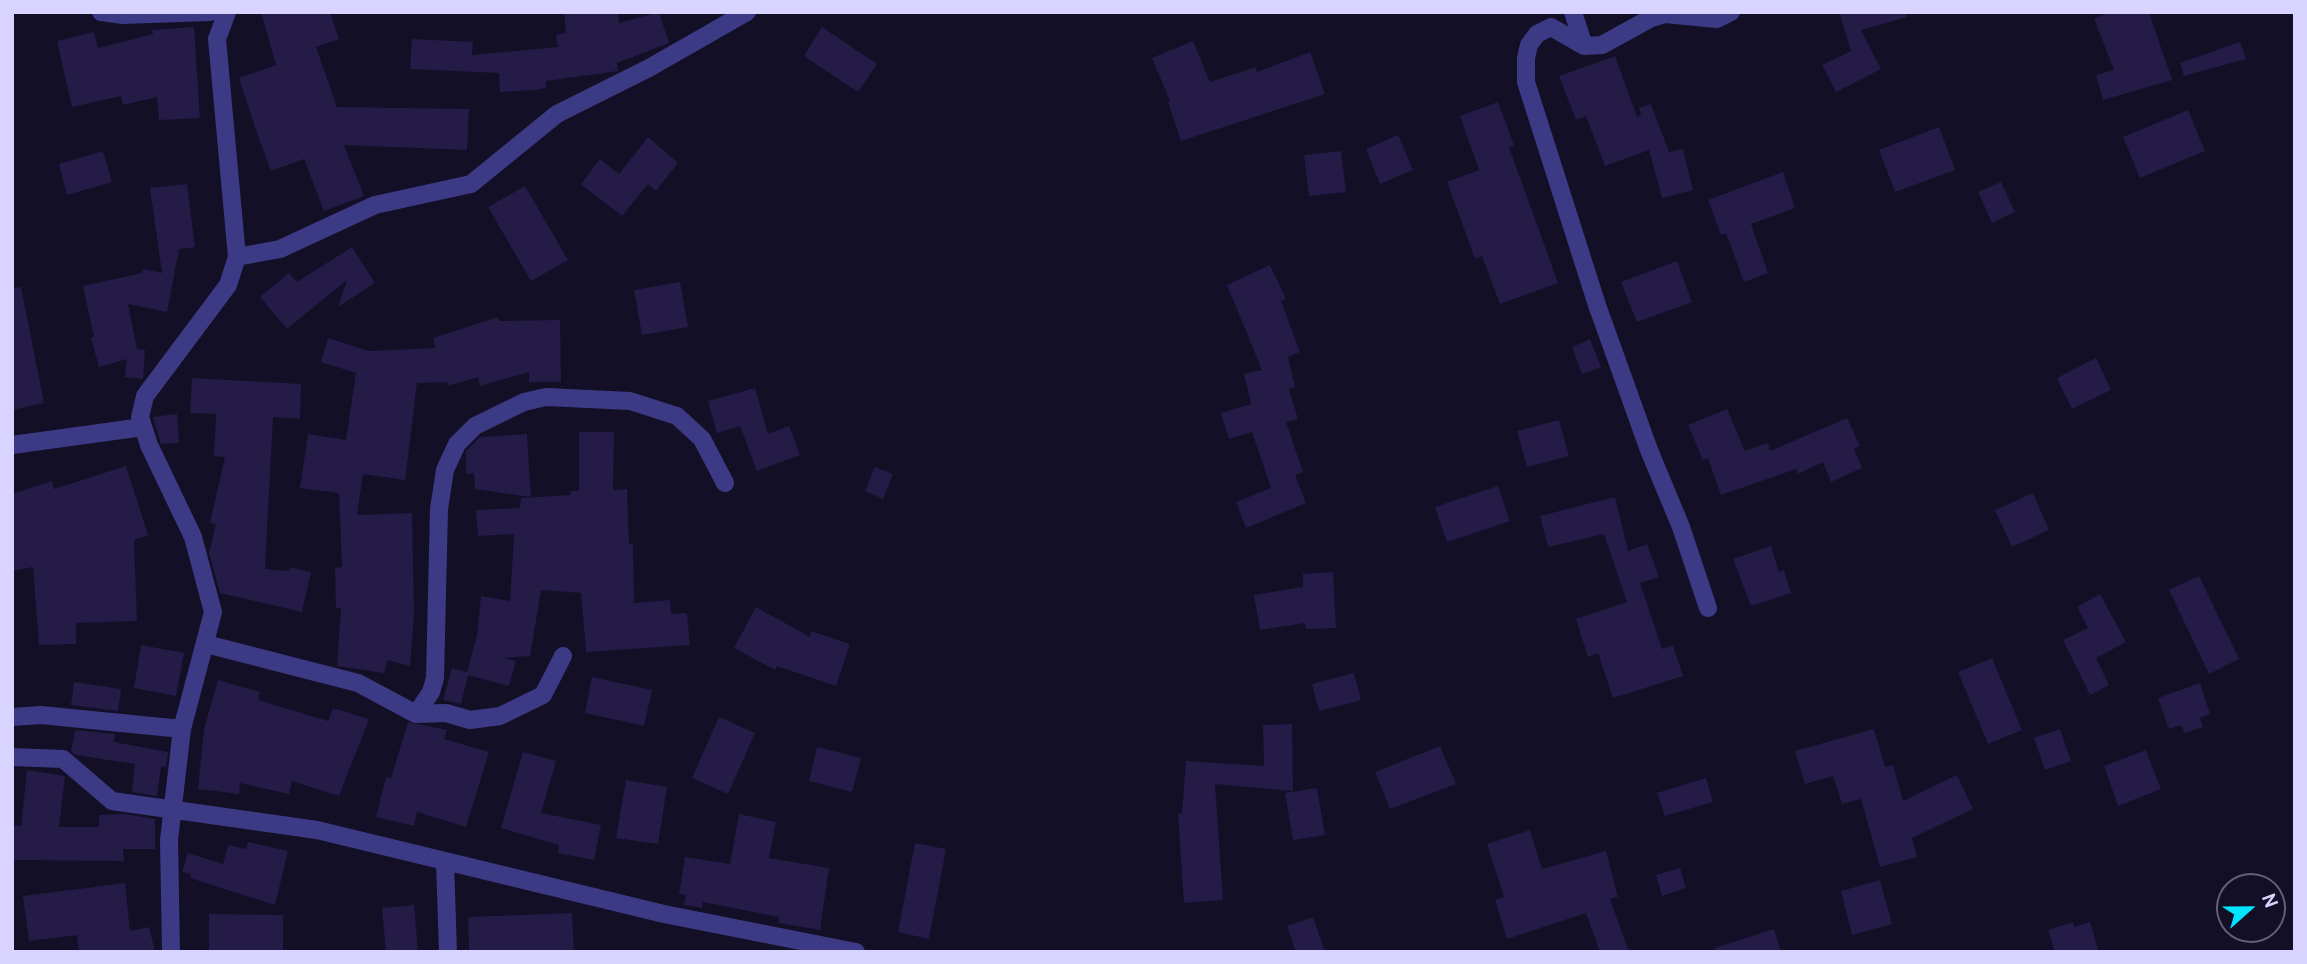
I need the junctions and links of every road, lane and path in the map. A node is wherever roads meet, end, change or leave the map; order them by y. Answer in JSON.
{"nodes":[{"id":1,"x":101,"y":12,"type":"edge"},
{"id":2,"x":210,"y":12,"type":"edge"},
{"id":3,"x":227,"y":12,"type":"edge"},
{"id":4,"x":747,"y":12,"type":"edge"},
{"id":5,"x":1573,"y":12,"type":"edge"},
{"id":6,"x":1731,"y":12,"type":"edge"},
{"id":7,"x":1584,"y":46,"type":"junction"},
{"id":8,"x":237,"y":257,"type":"junction"},
{"id":9,"x":143,"y":427,"type":"junction"},
{"id":10,"x":12,"y":445,"type":"edge"},
{"id":11,"x":725,"y":483,"type":"dead end"},
{"id":12,"x":1707,"y":608,"type":"dead end"},
{"id":13,"x":206,"y":644,"type":"junction"},
{"id":14,"x":563,"y":656,"type":"dead end"},
{"id":15,"x":416,"y":714,"type":"junction"},
{"id":16,"x":12,"y":717,"type":"edge"},
{"id":17,"x":182,"y":729,"type":"junction"},
{"id":18,"x":12,"y":757,"type":"edge"},
{"id":19,"x":173,"y":808,"type":"junction"},
{"id":20,"x":445,"y":862,"type":"junction"},
{"id":21,"x":171,"y":952,"type":"edge"},
{"id":22,"x":447,"y":952,"type":"edge"},
{"id":23,"x":856,"y":952,"type":"edge"}],
"edges":[{"from":1,"to":2,"type":"street"},
{"from":3,"to":8,"type":"street"},
{"from":4,"to":8,"type":"street"},
{"from":5,"to":7,"type":"street"},
{"from":6,"to":7,"type":"street"},
{"from":7,"to":12,"type":"street"},
{"from":8,"to":9,"type":"street"},
{"from":9,"to":10,"type":"street"},
{"from":9,"to":13,"type":"street"},
{"from":11,"to":15,"type":"street"},
{"from":13,"to":15,"type":"street"},
{"from":13,"to":17,"type":"street"},
{"from":14,"to":15,"type":"street"},
{"from":16,"to":17,"type":"street"},
{"from":17,"to":19,"type":"street"},
{"from":18,"to":19,"type":"street"},
{"from":19,"to":20,"type":"street"},
{"from":19,"to":21,"type":"street"},
{"from":20,"to":22,"type":"street"},
{"from":20,"to":23,"type":"street"}]}
